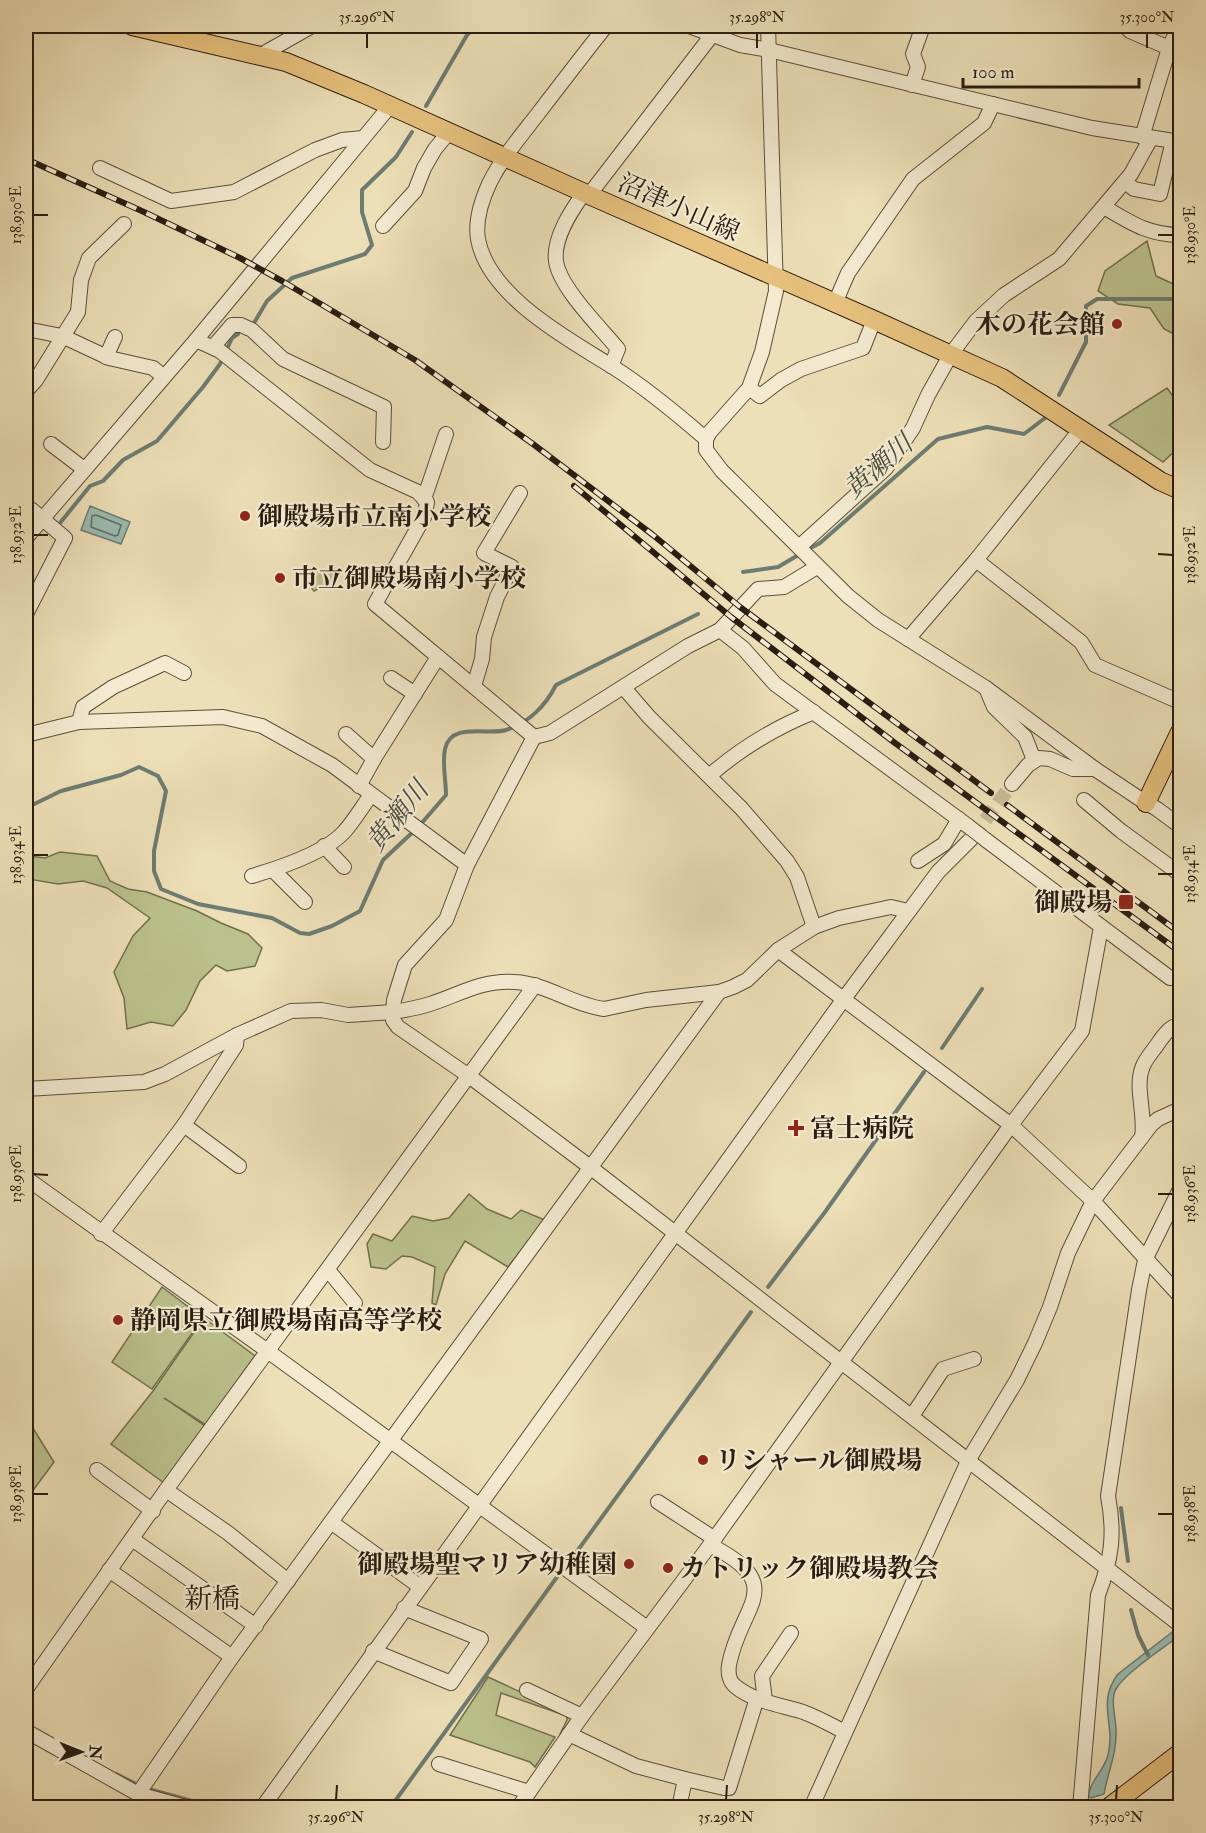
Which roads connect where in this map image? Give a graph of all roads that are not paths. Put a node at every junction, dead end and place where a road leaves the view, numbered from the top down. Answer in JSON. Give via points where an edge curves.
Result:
{"nodes":[{"id":1,"x":132,"y":26,"type":"edge"},
{"id":2,"x":312,"y":26,"type":"edge"},
{"id":3,"x":606,"y":26,"type":"edge"},
{"id":4,"x":689,"y":26,"type":"edge"},
{"id":5,"x":768,"y":26,"type":"edge"},
{"id":6,"x":923,"y":26,"type":"edge"},
{"id":7,"x":1125,"y":26,"type":"edge"},
{"id":8,"x":1179,"y":26,"type":"edge"},
{"id":9,"x":175,"y":30,"type":"edge"},
{"id":10,"x":712,"y":35,"type":"junction"},
{"id":11,"x":1169,"y":48,"type":"junction"},
{"id":12,"x":769,"y":50,"type":"junction"},
{"id":13,"x":261,"y":55,"type":"junction"},
{"id":14,"x":912,"y":85,"type":"junction"},
{"id":15,"x":993,"y":104,"type":"junction"},
{"id":16,"x":390,"y":106,"type":"junction"},
{"id":17,"x":449,"y":132,"type":"junction"},
{"id":18,"x":1147,"y":137,"type":"junction"},
{"id":19,"x":363,"y":138,"type":"junction"},
{"id":20,"x":1177,"y":141,"type":"edge"},
{"id":21,"x":504,"y":158,"type":"junction"},
{"id":22,"x":100,"y":168,"type":"dead end"},
{"id":23,"x":1125,"y":182,"type":"junction"},
{"id":24,"x":587,"y":194,"type":"junction"},
{"id":25,"x":1104,"y":207,"type":"junction"},
{"id":26,"x":124,"y":224,"type":"dead end"},
{"id":27,"x":383,"y":226,"type":"dead end"},
{"id":28,"x":1180,"y":235,"type":"edge"},
{"id":29,"x":777,"y":278,"type":"junction"},
{"id":30,"x":836,"y":303,"type":"junction"},
{"id":31,"x":874,"y":320,"type":"junction"},
{"id":32,"x":26,"y":329,"type":"edge"},
{"id":33,"x":63,"y":336,"type":"junction"},
{"id":34,"x":115,"y":337,"type":"dead end"},
{"id":35,"x":196,"y":340,"type":"junction"},
{"id":36,"x":216,"y":349,"type":"junction"},
{"id":37,"x":951,"y":354,"type":"junction"},
{"id":38,"x":106,"y":357,"type":"junction"},
{"id":39,"x":611,"y":366,"type":"junction"},
{"id":40,"x":164,"y":377,"type":"junction"},
{"id":41,"x":749,"y":388,"type":"junction"},
{"id":42,"x":26,"y":391,"type":"edge"},
{"id":43,"x":1081,"y":429,"type":"junction"},
{"id":44,"x":447,"y":434,"type":"dead end"},
{"id":45,"x":706,"y":439,"type":"junction"},
{"id":46,"x":383,"y":442,"type":"dead end"},
{"id":47,"x":51,"y":444,"type":"dead end"},
{"id":48,"x":84,"y":470,"type":"junction"},
{"id":49,"x":1180,"y":490,"type":"edge"},
{"id":50,"x":520,"y":493,"type":"dead end"},
{"id":51,"x":424,"y":499,"type":"junction"},
{"id":52,"x":26,"y":507,"type":"edge"},
{"id":53,"x":42,"y":519,"type":"junction"},
{"id":54,"x":26,"y":538,"type":"edge"},
{"id":55,"x":799,"y":547,"type":"junction"},
{"id":56,"x":976,"y":560,"type":"junction"},
{"id":57,"x":814,"y":563,"type":"junction"},
{"id":58,"x":26,"y":614,"type":"edge"},
{"id":59,"x":720,"y":630,"type":"junction"},
{"id":60,"x":908,"y":639,"type":"junction"},
{"id":61,"x":438,"y":657,"type":"junction"},
{"id":62,"x":184,"y":673,"type":"dead end"},
{"id":63,"x":391,"y":678,"type":"dead end"},
{"id":64,"x":474,"y":686,"type":"junction"},
{"id":65,"x":624,"y":688,"type":"junction"},
{"id":66,"x":986,"y":688,"type":"junction"},
{"id":67,"x":415,"y":694,"type":"junction"},
{"id":68,"x":1180,"y":702,"type":"edge"},
{"id":69,"x":814,"y":712,"type":"junction"},
{"id":70,"x":79,"y":722,"type":"junction"},
{"id":71,"x":1180,"y":732,"type":"edge"},
{"id":72,"x":530,"y":733,"type":"junction"},
{"id":73,"x":346,"y":734,"type":"dead end"},
{"id":74,"x":26,"y":735,"type":"edge"},
{"id":75,"x":374,"y":759,"type":"junction"},
{"id":76,"x":1034,"y":760,"type":"junction"},
{"id":77,"x":1089,"y":769,"type":"junction"},
{"id":78,"x":709,"y":776,"type":"junction"},
{"id":79,"x":1012,"y":784,"type":"tunnel mouth"},
{"id":80,"x":359,"y":786,"type":"junction"},
{"id":81,"x":371,"y":795,"type":"junction"},
{"id":82,"x":1084,"y":800,"type":"dead end"},
{"id":83,"x":1146,"y":803,"type":"junction"},
{"id":84,"x":1180,"y":826,"type":"edge"},
{"id":85,"x":971,"y":831,"type":"junction"},
{"id":86,"x":324,"y":846,"type":"junction"},
{"id":87,"x":936,"y":849,"type":"junction"},
{"id":88,"x":918,"y":861,"type":"dead end"},
{"id":89,"x":948,"y":862,"type":"junction"},
{"id":90,"x":467,"y":865,"type":"junction"},
{"id":91,"x":344,"y":867,"type":"dead end"},
{"id":92,"x":273,"y":870,"type":"junction"},
{"id":93,"x":1180,"y":874,"type":"edge"},
{"id":94,"x":252,"y":876,"type":"dead end"},
{"id":95,"x":305,"y":902,"type":"dead end"},
{"id":96,"x":908,"y":911,"type":"junction"},
{"id":97,"x":814,"y":927,"type":"junction"},
{"id":98,"x":1101,"y":927,"type":"junction"},
{"id":99,"x":778,"y":950,"type":"junction"},
{"id":100,"x":1170,"y":978,"type":"dead end"},
{"id":101,"x":535,"y":985,"type":"junction"},
{"id":102,"x":718,"y":992,"type":"junction"},
{"id":103,"x":843,"y":1000,"type":"junction"},
{"id":104,"x":393,"y":1012,"type":"junction"},
{"id":105,"x":1180,"y":1025,"type":"edge"},
{"id":106,"x":237,"y":1035,"type":"junction"},
{"id":107,"x":470,"y":1076,"type":"junction"},
{"id":108,"x":26,"y":1089,"type":"edge"},
{"id":109,"x":1139,"y":1089,"type":"junction"},
{"id":110,"x":1174,"y":1111,"type":"edge"},
{"id":111,"x":184,"y":1125,"type":"junction"},
{"id":112,"x":1011,"y":1125,"type":"junction"},
{"id":113,"x":1142,"y":1137,"type":"junction"},
{"id":114,"x":239,"y":1166,"type":"dead end"},
{"id":115,"x":590,"y":1167,"type":"junction"},
{"id":116,"x":26,"y":1179,"type":"edge"},
{"id":117,"x":1180,"y":1189,"type":"edge"},
{"id":118,"x":1093,"y":1201,"type":"junction"},
{"id":119,"x":101,"y":1234,"type":"junction"},
{"id":120,"x":675,"y":1234,"type":"junction"},
{"id":121,"x":1145,"y":1260,"type":"junction"},
{"id":122,"x":328,"y":1270,"type":"junction"},
{"id":123,"x":1180,"y":1296,"type":"edge"},
{"id":124,"x":355,"y":1303,"type":"dead end"},
{"id":125,"x":269,"y":1352,"type":"junction"},
{"id":126,"x":974,"y":1359,"type":"dead end"},
{"id":127,"x":842,"y":1361,"type":"junction"},
{"id":128,"x":912,"y":1416,"type":"junction"},
{"id":129,"x":390,"y":1440,"type":"junction"},
{"id":130,"x":969,"y":1460,"type":"junction"},
{"id":131,"x":97,"y":1470,"type":"dead end"},
{"id":132,"x":166,"y":1490,"type":"junction"},
{"id":133,"x":658,"y":1502,"type":"dead end"},
{"id":134,"x":478,"y":1506,"type":"junction"},
{"id":135,"x":153,"y":1511,"type":"junction"},
{"id":136,"x":331,"y":1522,"type":"junction"},
{"id":137,"x":132,"y":1539,"type":"junction"},
{"id":138,"x":712,"y":1542,"type":"junction"},
{"id":139,"x":1107,"y":1567,"type":"junction"},
{"id":140,"x":109,"y":1570,"type":"junction"},
{"id":141,"x":288,"y":1581,"type":"junction"},
{"id":142,"x":419,"y":1586,"type":"junction"},
{"id":143,"x":404,"y":1608,"type":"junction"},
{"id":144,"x":1180,"y":1625,"type":"edge"},
{"id":145,"x":256,"y":1626,"type":"junction"},
{"id":146,"x":647,"y":1628,"type":"junction"},
{"id":147,"x":791,"y":1633,"type":"dead end"},
{"id":148,"x":373,"y":1651,"type":"junction"},
{"id":149,"x":232,"y":1657,"type":"junction"},
{"id":150,"x":26,"y":1689,"type":"edge"},
{"id":151,"x":527,"y":1690,"type":"dead end"},
{"id":152,"x":761,"y":1699,"type":"junction"},
{"id":153,"x":582,"y":1716,"type":"junction"},
{"id":154,"x":26,"y":1731,"type":"edge"},
{"id":155,"x":845,"y":1731,"type":"junction"},
{"id":156,"x":569,"y":1734,"type":"junction"},
{"id":157,"x":1180,"y":1753,"type":"edge"},
{"id":158,"x":440,"y":1764,"type":"dead end"},
{"id":159,"x":685,"y":1779,"type":"junction"},
{"id":160,"x":529,"y":1792,"type":"junction"},
{"id":161,"x":138,"y":1794,"type":"junction"},
{"id":162,"x":189,"y":1808,"type":"edge"},
{"id":163,"x":262,"y":1808,"type":"edge"},
{"id":164,"x":518,"y":1808,"type":"edge"},
{"id":165,"x":679,"y":1808,"type":"edge"},
{"id":166,"x":811,"y":1808,"type":"edge"},
{"id":167,"x":1080,"y":1808,"type":"edge"},
{"id":168,"x":1108,"y":1808,"type":"edge"}],
"edges":[{"from":1,"to":9,"type":"main road","name":"沼津小山線"},
{"from":2,"to":13,"type":"street"},
{"from":3,"to":21,"type":"street"},
{"from":4,"to":10,"type":"street"},
{"from":5,"to":12,"type":"street"},
{"from":6,"to":14,"type":"street","via":[[913,54],[918,67]]},
{"from":7,"to":11,"type":"street"},
{"from":8,"to":11,"type":"street"},
{"from":9,"to":13,"type":"main road","name":"沼津小山線"},
{"from":10,"to":12,"type":"street"},
{"from":10,"to":24,"type":"street"},
{"from":11,"to":18,"type":"street"},
{"from":12,"to":14,"type":"street"},
{"from":12,"to":29,"type":"street"},
{"from":13,"to":16,"type":"main road","name":"沼津小山線"},
{"from":14,"to":15,"type":"street"},
{"from":15,"to":18,"type":"street"},
{"from":15,"to":30,"type":"street","via":[[984,123],[913,179],[849,273]]},
{"from":16,"to":17,"type":"main road","name":"沼津小山線"},
{"from":16,"to":19,"type":"street"},
{"from":17,"to":21,"type":"main road","name":"沼津小山線"},
{"from":17,"to":27,"type":"street","via":[[435,149],[415,190]]},
{"from":18,"to":20,"type":"street"},
{"from":18,"to":23,"type":"street"},
{"from":19,"to":22,"type":"street","via":[[315,150],[234,192],[171,201]]},
{"from":19,"to":35,"type":"street"},
{"from":20,"to":23,"type":"street","via":[[1160,194],[1134,189]]},
{"from":21,"to":24,"type":"main road","name":"沼津小山線"},
{"from":21,"to":39,"type":"street","via":[[478,217],[478,239],[486,260],[517,303]]},
{"from":23,"to":25,"type":"street"},
{"from":24,"to":29,"type":"main road","name":"沼津小山線"},
{"from":24,"to":39,"type":"street","via":[[559,237],[556,260],[561,278],[618,349]]},
{"from":25,"to":28,"type":"street","via":[[1142,229]]},
{"from":25,"to":37,"type":"street","via":[[1059,259],[1004,295],[976,321]]},
{"from":26,"to":33,"type":"street","via":[[89,258],[81,280],[78,312]]},
{"from":29,"to":30,"type":"main road","name":"沼津小山線"},
{"from":29,"to":41,"type":"street","via":[[762,352]]},
{"from":30,"to":31,"type":"main road","name":"沼津小山線"},
{"from":31,"to":37,"type":"main road","name":"沼津小山線"},
{"from":31,"to":41,"type":"street","via":[[863,348],[801,369],[760,396]]},
{"from":32,"to":33,"type":"street"},
{"from":33,"to":38,"type":"street"},
{"from":33,"to":42,"type":"street"},
{"from":34,"to":38,"type":"street"},
{"from":35,"to":36,"type":"street"},
{"from":35,"to":40,"type":"street"},
{"from":36,"to":46,"type":"street","via":[[232,325],[252,330],[283,359],[384,407]]},
{"from":36,"to":51,"type":"street","via":[[370,470],[418,492]]},
{"from":37,"to":43,"type":"main road","name":"沼津小山線","via":[[1002,378]]},
{"from":37,"to":55,"type":"street","via":[[913,428],[886,468]]},
{"from":38,"to":40,"type":"street","via":[[153,368]]},
{"from":39,"to":45,"type":"street"},
{"from":40,"to":48,"type":"street"},
{"from":41,"to":45,"type":"street"},
{"from":43,"to":49,"type":"main road","name":"沼津小山線"},
{"from":43,"to":56,"type":"street"},
{"from":44,"to":51,"type":"street"},
{"from":45,"to":55,"type":"street","via":[[706,450],[722,471]]},
{"from":47,"to":48,"type":"street"},
{"from":48,"to":53,"type":"street"},
{"from":50,"to":64,"type":"street","via":[[484,553],[512,567],[484,637]]},
{"from":51,"to":61,"type":"street","via":[[425,515],[375,604]]},
{"from":52,"to":53,"type":"street"},
{"from":53,"to":54,"type":"street"},
{"from":53,"to":58,"type":"street","via":[[65,538]]},
{"from":55,"to":57,"type":"street"},
{"from":56,"to":60,"type":"street"},
{"from":56,"to":68,"type":"street","via":[[1081,642],[1095,665]]},
{"from":57,"to":59,"type":"street","via":[[784,587],[758,589]]},
{"from":57,"to":60,"type":"street","via":[[848,596]]},
{"from":59,"to":65,"type":"street"},
{"from":59,"to":69,"type":"street","via":[[743,648],[775,684]]},
{"from":60,"to":66,"type":"street"},
{"from":61,"to":64,"type":"street"},
{"from":61,"to":67,"type":"street"},
{"from":62,"to":70,"type":"street","via":[[165,663],[112,687],[83,707]]},
{"from":63,"to":67,"type":"street"},
{"from":64,"to":72,"type":"street"},
{"from":65,"to":72,"type":"street","via":[[550,733]]},
{"from":65,"to":78,"type":"street"},
{"from":66,"to":76,"type":"street","via":[[994,707],[1025,737]]},
{"from":66,"to":77,"type":"street"},
{"from":67,"to":75,"type":"street"},
{"from":69,"to":78,"type":"street","via":[[755,740]]},
{"from":69,"to":85,"type":"street"},
{"from":70,"to":74,"type":"street"},
{"from":70,"to":80,"type":"street","via":[[223,717],[246,721],[332,765]]},
{"from":71,"to":83,"type":"main road"},
{"from":72,"to":90,"type":"street"},
{"from":73,"to":75,"type":"street"},
{"from":75,"to":80,"type":"street"},
{"from":76,"to":77,"type":"street","via":[[1050,759],[1073,769]]},
{"from":76,"to":79,"type":"street"},
{"from":77,"to":83,"type":"street"},
{"from":78,"to":97,"type":"street","via":[[787,861]]},
{"from":80,"to":81,"type":"street"},
{"from":81,"to":86,"type":"street","via":[[343,834]]},
{"from":81,"to":90,"type":"street"},
{"from":82,"to":93,"type":"street"},
{"from":83,"to":84,"type":"street"},
{"from":85,"to":87,"type":"street"},
{"from":85,"to":89,"type":"street"},
{"from":85,"to":98,"type":"street"},
{"from":86,"to":91,"type":"street"},
{"from":86,"to":92,"type":"street"},
{"from":87,"to":88,"type":"street"},
{"from":87,"to":89,"type":"street"},
{"from":89,"to":96,"type":"street"},
{"from":90,"to":104,"type":"street","via":[[446,920],[405,965]]},
{"from":92,"to":94,"type":"street"},
{"from":92,"to":95,"type":"street"},
{"from":96,"to":97,"type":"street","via":[[891,907]]},
{"from":96,"to":103,"type":"street"},
{"from":97,"to":99,"type":"street"},
{"from":98,"to":100,"type":"street"},
{"from":98,"to":112,"type":"street","via":[[1082,1031]]},
{"from":99,"to":102,"type":"street","via":[[747,980]]},
{"from":99,"to":103,"type":"street"},
{"from":101,"to":102,"type":"street","via":[[604,1009],[677,995]]},
{"from":101,"to":104,"type":"street","via":[[485,984],[430,1004]]},
{"from":101,"to":107,"type":"street"},
{"from":102,"to":115,"type":"street"},
{"from":103,"to":112,"type":"street"},
{"from":103,"to":120,"type":"street"},
{"from":104,"to":106,"type":"street","via":[[348,1015],[321,1010],[291,1011]]},
{"from":104,"to":107,"type":"street","via":[[398,1027]]},
{"from":105,"to":109,"type":"street","via":[[1167,1031],[1143,1064]]},
{"from":106,"to":108,"type":"street","via":[[144,1082]]},
{"from":106,"to":111,"type":"street","via":[[236,1045]]},
{"from":107,"to":115,"type":"street"},
{"from":107,"to":122,"type":"street"},
{"from":109,"to":110,"type":"street","via":[[1150,1104]]},
{"from":109,"to":113,"type":"street"},
{"from":110,"to":113,"type":"street","via":[[1158,1119]]},
{"from":111,"to":114,"type":"street"},
{"from":111,"to":119,"type":"street"},
{"from":112,"to":118,"type":"street"},
{"from":112,"to":127,"type":"street"},
{"from":113,"to":118,"type":"street"},
{"from":115,"to":120,"type":"street"},
{"from":115,"to":129,"type":"street"},
{"from":116,"to":119,"type":"street"},
{"from":117,"to":121,"type":"street"},
{"from":118,"to":121,"type":"street"},
{"from":118,"to":130,"type":"street","via":[[1068,1253],[1035,1343]]},
{"from":119,"to":125,"type":"street"},
{"from":120,"to":127,"type":"street"},
{"from":120,"to":134,"type":"street"},
{"from":121,"to":123,"type":"street"},
{"from":121,"to":139,"type":"street","via":[[1108,1496],[1113,1534]]},
{"from":122,"to":124,"type":"street"},
{"from":122,"to":125,"type":"street"},
{"from":125,"to":129,"type":"street"},
{"from":125,"to":132,"type":"street"},
{"from":126,"to":128,"type":"street","via":[[943,1369]]},
{"from":127,"to":128,"type":"street"},
{"from":127,"to":138,"type":"street"},
{"from":128,"to":130,"type":"street"},
{"from":129,"to":134,"type":"street"},
{"from":129,"to":136,"type":"street"},
{"from":130,"to":139,"type":"street"},
{"from":130,"to":155,"type":"street"},
{"from":131,"to":135,"type":"street"},
{"from":132,"to":135,"type":"street"},
{"from":132,"to":141,"type":"street"},
{"from":133,"to":138,"type":"street"},
{"from":134,"to":142,"type":"street"},
{"from":134,"to":146,"type":"street"},
{"from":135,"to":137,"type":"street"},
{"from":136,"to":141,"type":"street"},
{"from":136,"to":142,"type":"street"},
{"from":137,"to":140,"type":"street"},
{"from":137,"to":145,"type":"street"},
{"from":138,"to":146,"type":"street"},
{"from":138,"to":152,"type":"street","via":[[741,1564],[755,1583],[754,1603],[734,1645],[728,1669],[734,1686]]},
{"from":139,"to":144,"type":"street"},
{"from":139,"to":167,"type":"street","via":[[1098,1595]]},
{"from":140,"to":149,"type":"street"},
{"from":140,"to":150,"type":"street"},
{"from":141,"to":145,"type":"street"},
{"from":142,"to":143,"type":"street"},
{"from":143,"to":148,"type":"street"},
{"from":143,"to":148,"type":"street","via":[[481,1640],[451,1683]]},
{"from":145,"to":149,"type":"street"},
{"from":146,"to":153,"type":"street"},
{"from":147,"to":152,"type":"street","via":[[762,1676]]},
{"from":148,"to":163,"type":"street"},
{"from":149,"to":161,"type":"street"},
{"from":151,"to":153,"type":"street"},
{"from":152,"to":155,"type":"street"},
{"from":152,"to":159,"type":"street","via":[[729,1788]]},
{"from":153,"to":156,"type":"street"},
{"from":154,"to":161,"type":"street"},
{"from":155,"to":166,"type":"street"},
{"from":156,"to":159,"type":"street","via":[[636,1766]]},
{"from":156,"to":160,"type":"street"},
{"from":157,"to":168,"type":"main road"},
{"from":158,"to":160,"type":"street"},
{"from":159,"to":165,"type":"street"},
{"from":160,"to":164,"type":"street"},
{"from":161,"to":162,"type":"street"}]}
